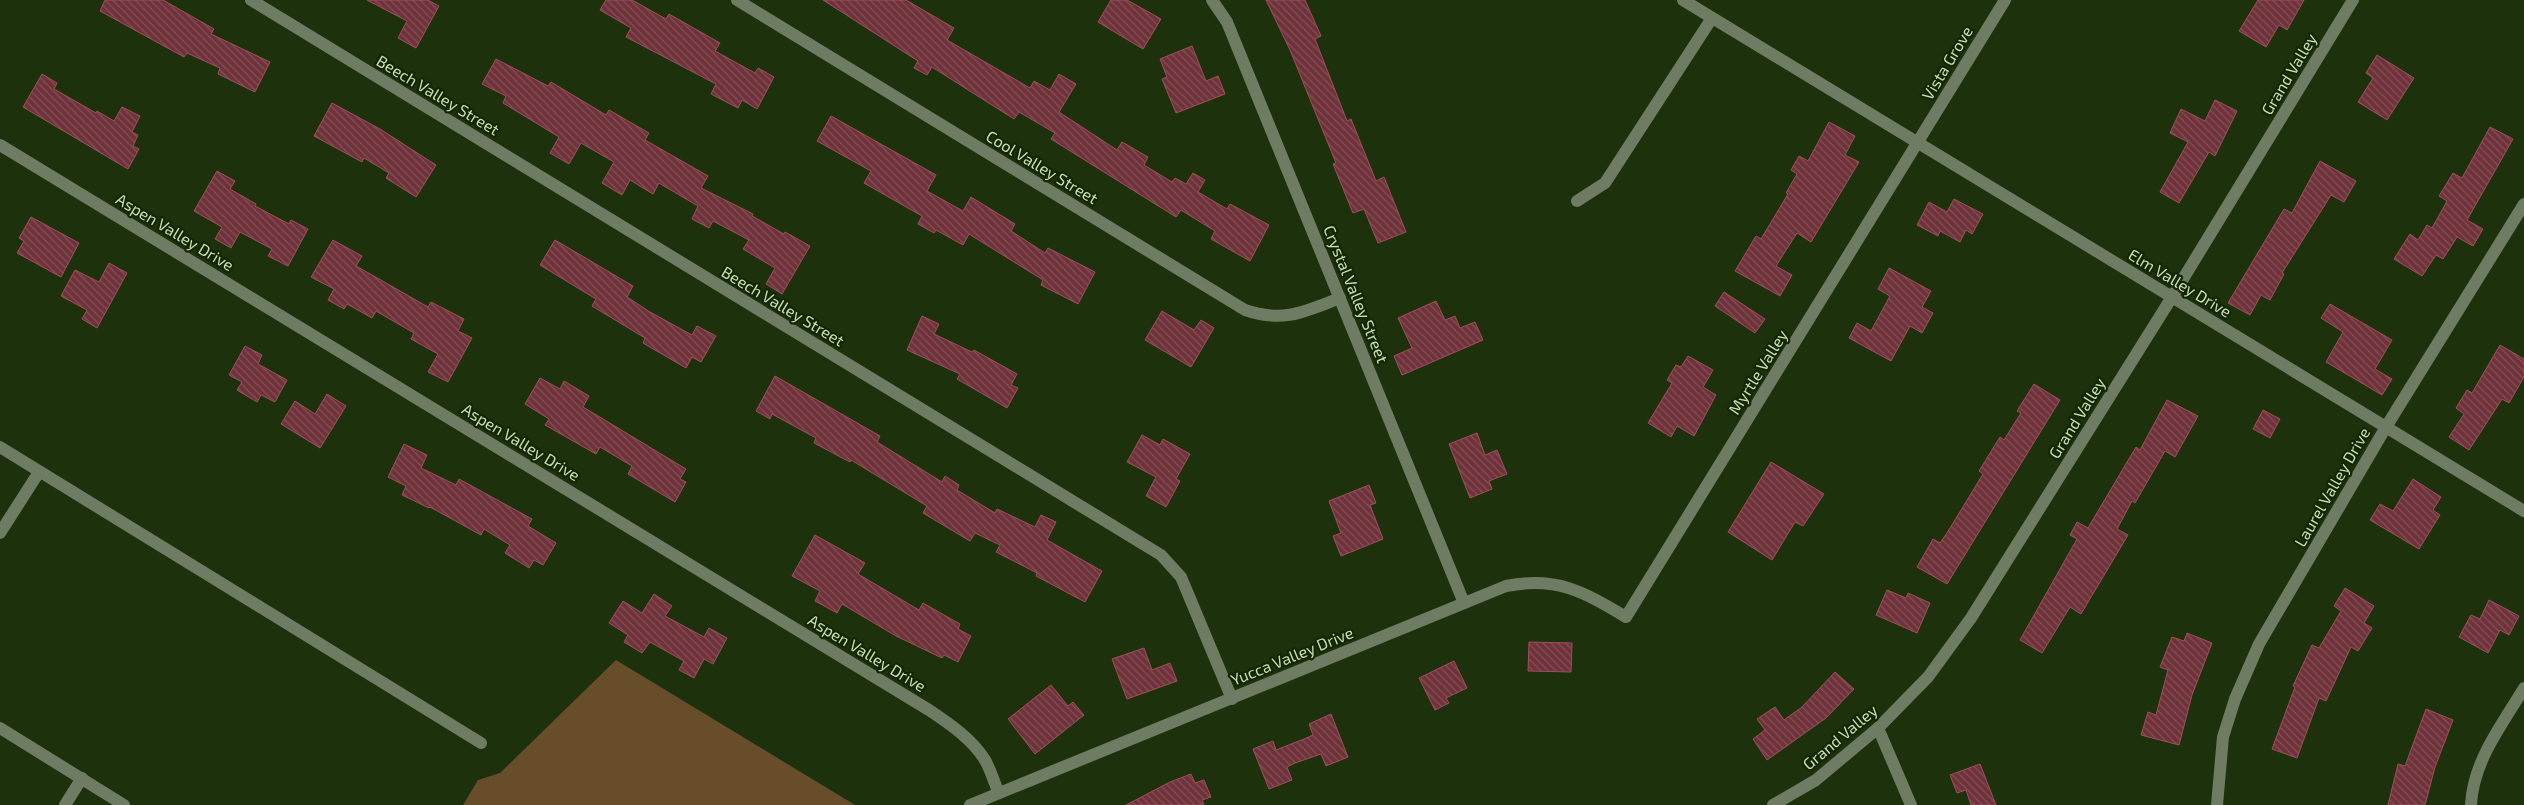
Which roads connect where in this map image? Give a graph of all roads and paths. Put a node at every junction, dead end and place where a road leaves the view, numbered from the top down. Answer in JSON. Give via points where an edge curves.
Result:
{"nodes":[{"id":1,"x":251,"y":0,"type":"edge"},
{"id":2,"x":737,"y":0,"type":"edge"},
{"id":3,"x":1212,"y":0,"type":"edge"},
{"id":4,"x":1683,"y":0,"type":"edge"},
{"id":5,"x":2004,"y":0,"type":"edge"},
{"id":6,"x":2353,"y":0,"type":"edge"},
{"id":7,"x":1712,"y":18,"type":"junction"},
{"id":8,"x":1918,"y":143,"type":"junction"},
{"id":9,"x":0,"y":145,"type":"edge"},
{"id":10,"x":1577,"y":202,"type":"dead end"},
{"id":11,"x":2524,"y":204,"type":"edge"},
{"id":12,"x":2172,"y":297,"type":"junction"},
{"id":13,"x":1340,"y":298,"type":"junction"},
{"id":14,"x":2386,"y":427,"type":"junction"},
{"id":15,"x":0,"y":447,"type":"edge"},
{"id":16,"x":39,"y":472,"type":"junction"},
{"id":17,"x":2524,"y":512,"type":"edge"},
{"id":18,"x":0,"y":533,"type":"edge"},
{"id":19,"x":1464,"y":603,"type":"junction"},
{"id":20,"x":1626,"y":618,"type":"joint"},
{"id":21,"x":2524,"y":688,"type":"edge"},
{"id":22,"x":1232,"y":698,"type":"junction"},
{"id":23,"x":0,"y":728,"type":"edge"},
{"id":24,"x":1878,"y":728,"type":"junction"},
{"id":25,"x":481,"y":743,"type":"dead end"},
{"id":26,"x":82,"y":778,"type":"junction"},
{"id":27,"x":999,"y":793,"type":"junction"},
{"id":28,"x":65,"y":805,"type":"edge"},
{"id":29,"x":124,"y":805,"type":"edge"},
{"id":30,"x":970,"y":805,"type":"edge"},
{"id":31,"x":1773,"y":805,"type":"edge"},
{"id":32,"x":1911,"y":805,"type":"edge"},
{"id":33,"x":2217,"y":805,"type":"edge"},
{"id":34,"x":2471,"y":805,"type":"edge"}],
"edges":[{"from":1,"to":22,"type":"street","name":"Beech Valley Street","via":[[1161,555],[1181,577]]},
{"from":2,"to":13,"type":"street","name":"Cool Valley Street","via":[[1245,310],[1268,316],[1292,316]]},
{"from":3,"to":13,"type":"street","name":"Crystal Valley Street","via":[[1227,22]]},
{"from":4,"to":7,"type":"street","name":"Elm Valley Drive"},
{"from":5,"to":8,"type":"street","name":"Vista Grove"},
{"from":6,"to":12,"type":"street","name":"Grand Valley"},
{"from":7,"to":8,"type":"street","name":"Elm Valley Drive"},
{"from":7,"to":10,"type":"street","via":[[1605,183]]},
{"from":8,"to":12,"type":"street","name":"Elm Valley Drive"},
{"from":8,"to":20,"type":"street","name":"Myrtle Valley"},
{"from":9,"to":27,"type":"street","name":"Aspen Valley Drive","via":[[930,710],[971,743],[985,761]]},
{"from":11,"to":14,"type":"street","name":"Laurel Valley Drive"},
{"from":12,"to":14,"type":"street","name":"Elm Valley Drive"},
{"from":12,"to":24,"type":"street","name":"Grand Valley","via":[[1971,618],[1928,677]]},
{"from":13,"to":19,"type":"street","name":"Crystal Valley Street"},
{"from":14,"to":17,"type":"street","name":"Elm Valley Drive"},
{"from":14,"to":33,"type":"street","name":"Laurel Valley Drive","via":[[2251,660],[2223,737]]},
{"from":15,"to":16,"type":"street"},
{"from":16,"to":18,"type":"street"},
{"from":16,"to":25,"type":"street"},
{"from":19,"to":20,"type":"street","name":"Yucca Valley Drive","via":[[1506,586],[1548,582],[1591,596]]},
{"from":19,"to":22,"type":"street","name":"Yucca Valley Drive"},
{"from":21,"to":34,"type":"street","via":[[2482,759],[2473,784]]},
{"from":22,"to":27,"type":"street","name":"Yucca Valley Drive"},
{"from":23,"to":26,"type":"street"},
{"from":24,"to":31,"type":"street","name":"Grand Valley","via":[[1816,780]]},
{"from":24,"to":32,"type":"street"},
{"from":26,"to":28,"type":"street"},
{"from":26,"to":29,"type":"street"},
{"from":27,"to":30,"type":"street","name":"Yucca Valley Drive"}]}
